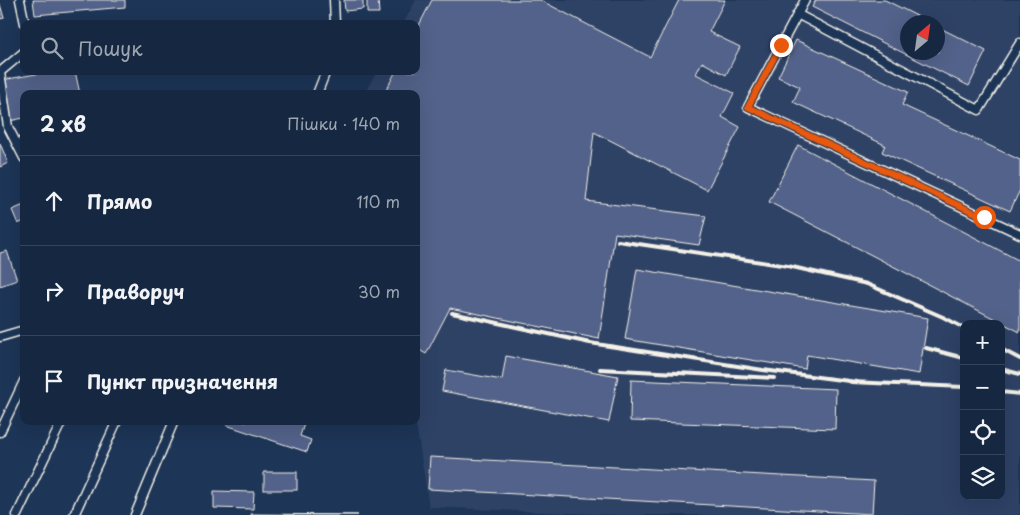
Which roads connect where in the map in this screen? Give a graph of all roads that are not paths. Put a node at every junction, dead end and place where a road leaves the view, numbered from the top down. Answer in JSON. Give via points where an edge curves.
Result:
{"nodes":[{"id":1,"x":20,"y":0,"type":"edge"},
{"id":2,"x":334,"y":0,"type":"edge"},
{"id":3,"x":804,"y":0,"type":"edge"},
{"id":4,"x":797,"y":14,"type":"junction"},
{"id":5,"x":24,"y":20,"type":"edge"},
{"id":6,"x":335,"y":20,"type":"edge"},
{"id":7,"x":1020,"y":43,"type":"edge"},
{"id":8,"x":20,"y":55,"type":"edge"},
{"id":9,"x":324,"y":75,"type":"edge"},
{"id":10,"x":319,"y":90,"type":"edge"},
{"id":11,"x":20,"y":150,"type":"edge"},
{"id":12,"x":1020,"y":234,"type":"edge"},
{"id":13,"x":20,"y":331,"type":"edge"},
{"id":14,"x":0,"y":336,"type":"edge"},
{"id":15,"x":20,"y":390,"type":"edge"},
{"id":16,"x":60,"y":425,"type":"edge"},
{"id":17,"x":116,"y":425,"type":"edge"},
{"id":18,"x":172,"y":425,"type":"edge"},
{"id":19,"x":0,"y":432,"type":"edge"},
{"id":20,"x":17,"y":515,"type":"edge"},
{"id":21,"x":74,"y":515,"type":"edge"},
{"id":22,"x":135,"y":515,"type":"edge"}],
"edges":[{"from":1,"to":5,"type":"lane"},
{"from":2,"to":6,"type":"lane"},
{"from":3,"to":4,"type":"lane"},
{"from":4,"to":7,"type":"lane","via":[[979,110]]},
{"from":4,"to":12,"type":"lane","via":[[748,107]]},
{"from":8,"to":11,"type":"lane","via":[[0,72],[8,127]]},
{"from":9,"to":10,"type":"lane"},
{"from":13,"to":14,"type":"lane"},
{"from":15,"to":19,"type":"lane"},
{"from":16,"to":20,"type":"lane"},
{"from":17,"to":21,"type":"lane"},
{"from":18,"to":22,"type":"lane"}]}
